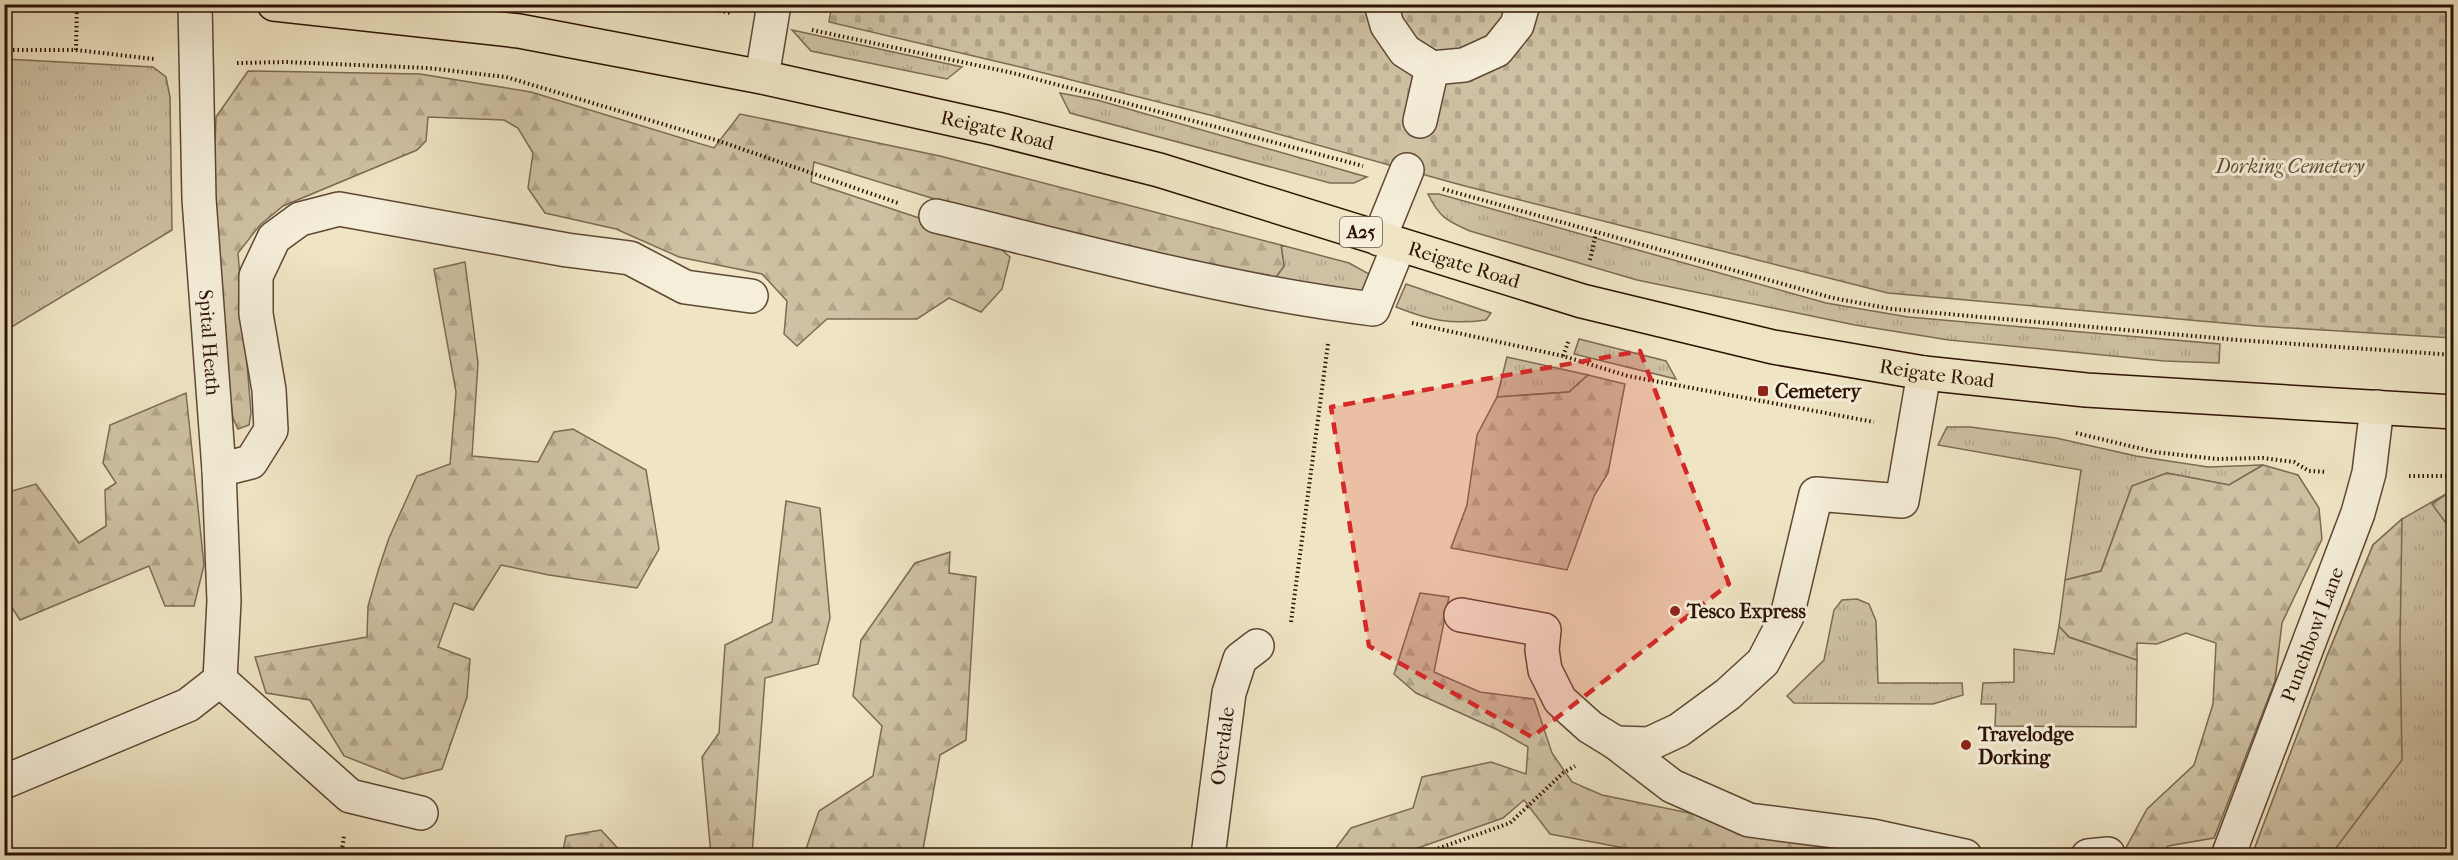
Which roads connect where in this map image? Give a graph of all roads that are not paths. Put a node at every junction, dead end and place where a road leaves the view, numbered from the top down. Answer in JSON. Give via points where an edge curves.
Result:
{"nodes":[{"id":1,"x":195,"y":4,"type":"edge"},
{"id":2,"x":274,"y":4,"type":"edge"},
{"id":3,"x":1381,"y":4,"type":"edge"},
{"id":4,"x":1523,"y":4,"type":"edge"},
{"id":5,"x":773,"y":13,"type":"edge"},
{"id":6,"x":1432,"y":68,"type":"junction"},
{"id":7,"x":762,"y":77,"type":"junction"},
{"id":8,"x":1420,"y":121,"type":"tunnel mouth"},
{"id":9,"x":1405,"y":174,"type":"tunnel mouth"},
{"id":10,"x":936,"y":216,"type":"road end"},
{"id":11,"x":1389,"y":242,"type":"junction"},
{"id":12,"x":751,"y":296,"type":"dead end"},
{"id":13,"x":1924,"y":373,"type":"junction"},
{"id":14,"x":2377,"y":407,"type":"junction"},
{"id":15,"x":2454,"y":412,"type":"edge"},
{"id":16,"x":219,"y":470,"type":"junction"},
{"id":17,"x":1461,"y":615,"type":"dead end"},
{"id":18,"x":1257,"y":646,"type":"road end"},
{"id":19,"x":220,"y":680,"type":"junction"},
{"id":20,"x":1616,"y":743,"type":"junction"},
{"id":21,"x":4,"y":782,"type":"edge"},
{"id":22,"x":421,"y":813,"type":"dead end"},
{"id":23,"x":1208,"y":855,"type":"edge"},
{"id":24,"x":1965,"y":855,"type":"edge"},
{"id":25,"x":2228,"y":855,"type":"edge"}],
"edges":[{"from":1,"to":16,"type":"street","name":"Spital Heath","via":[[199,199]]},
{"from":2,"to":7,"type":"main road","name":"Reigate Road","number":"A25","via":[[519,31]]},
{"from":3,"to":6,"type":"street","via":[[1387,25],[1405,51]]},
{"from":4,"to":6,"type":"street","via":[[1517,26],[1497,50],[1464,65]]},
{"from":5,"to":7,"type":"street"},
{"from":6,"to":8,"type":"street"},
{"from":7,"to":11,"type":"main road","name":"Reigate Road","number":"A25","via":[[1159,170]]},
{"from":9,"to":11,"type":"street"},
{"from":10,"to":11,"type":"street","via":[[1177,274],[1373,309]]},
{"from":11,"to":13,"type":"main road","name":"Reigate Road","number":"A25","via":[[1582,301],[1773,347]]},
{"from":12,"to":16,"type":"street","via":[[685,287],[630,258],[339,209],[300,219],[274,238],[256,276],[256,314],[269,390],[271,430],[251,462]]},
{"from":13,"to":14,"type":"main road","name":"Reigate Road","number":"A25","via":[[2086,390]]},
{"from":13,"to":20,"type":"street","via":[[1902,501],[1816,494],[1787,616],[1763,662],[1728,694],[1678,730],[1649,744]]},
{"from":14,"to":15,"type":"main road","name":"Reigate Road","number":"A25"},
{"from":14,"to":25,"type":"street","name":"Punchbowl Lane","via":[[2369,473],[2350,536]]},
{"from":16,"to":19,"type":"street","name":"Spital Heath","via":[[224,601]]},
{"from":17,"to":20,"type":"street","via":[[1544,630],[1545,670],[1560,700],[1590,727]]},
{"from":18,"to":23,"type":"street","name":"Overdale","via":[[1240,659],[1229,693]]},
{"from":19,"to":21,"type":"street","via":[[188,705]]},
{"from":19,"to":22,"type":"street","via":[[350,796]]},
{"from":20,"to":24,"type":"street","via":[[1672,786],[1749,820],[1873,836]]}]}
